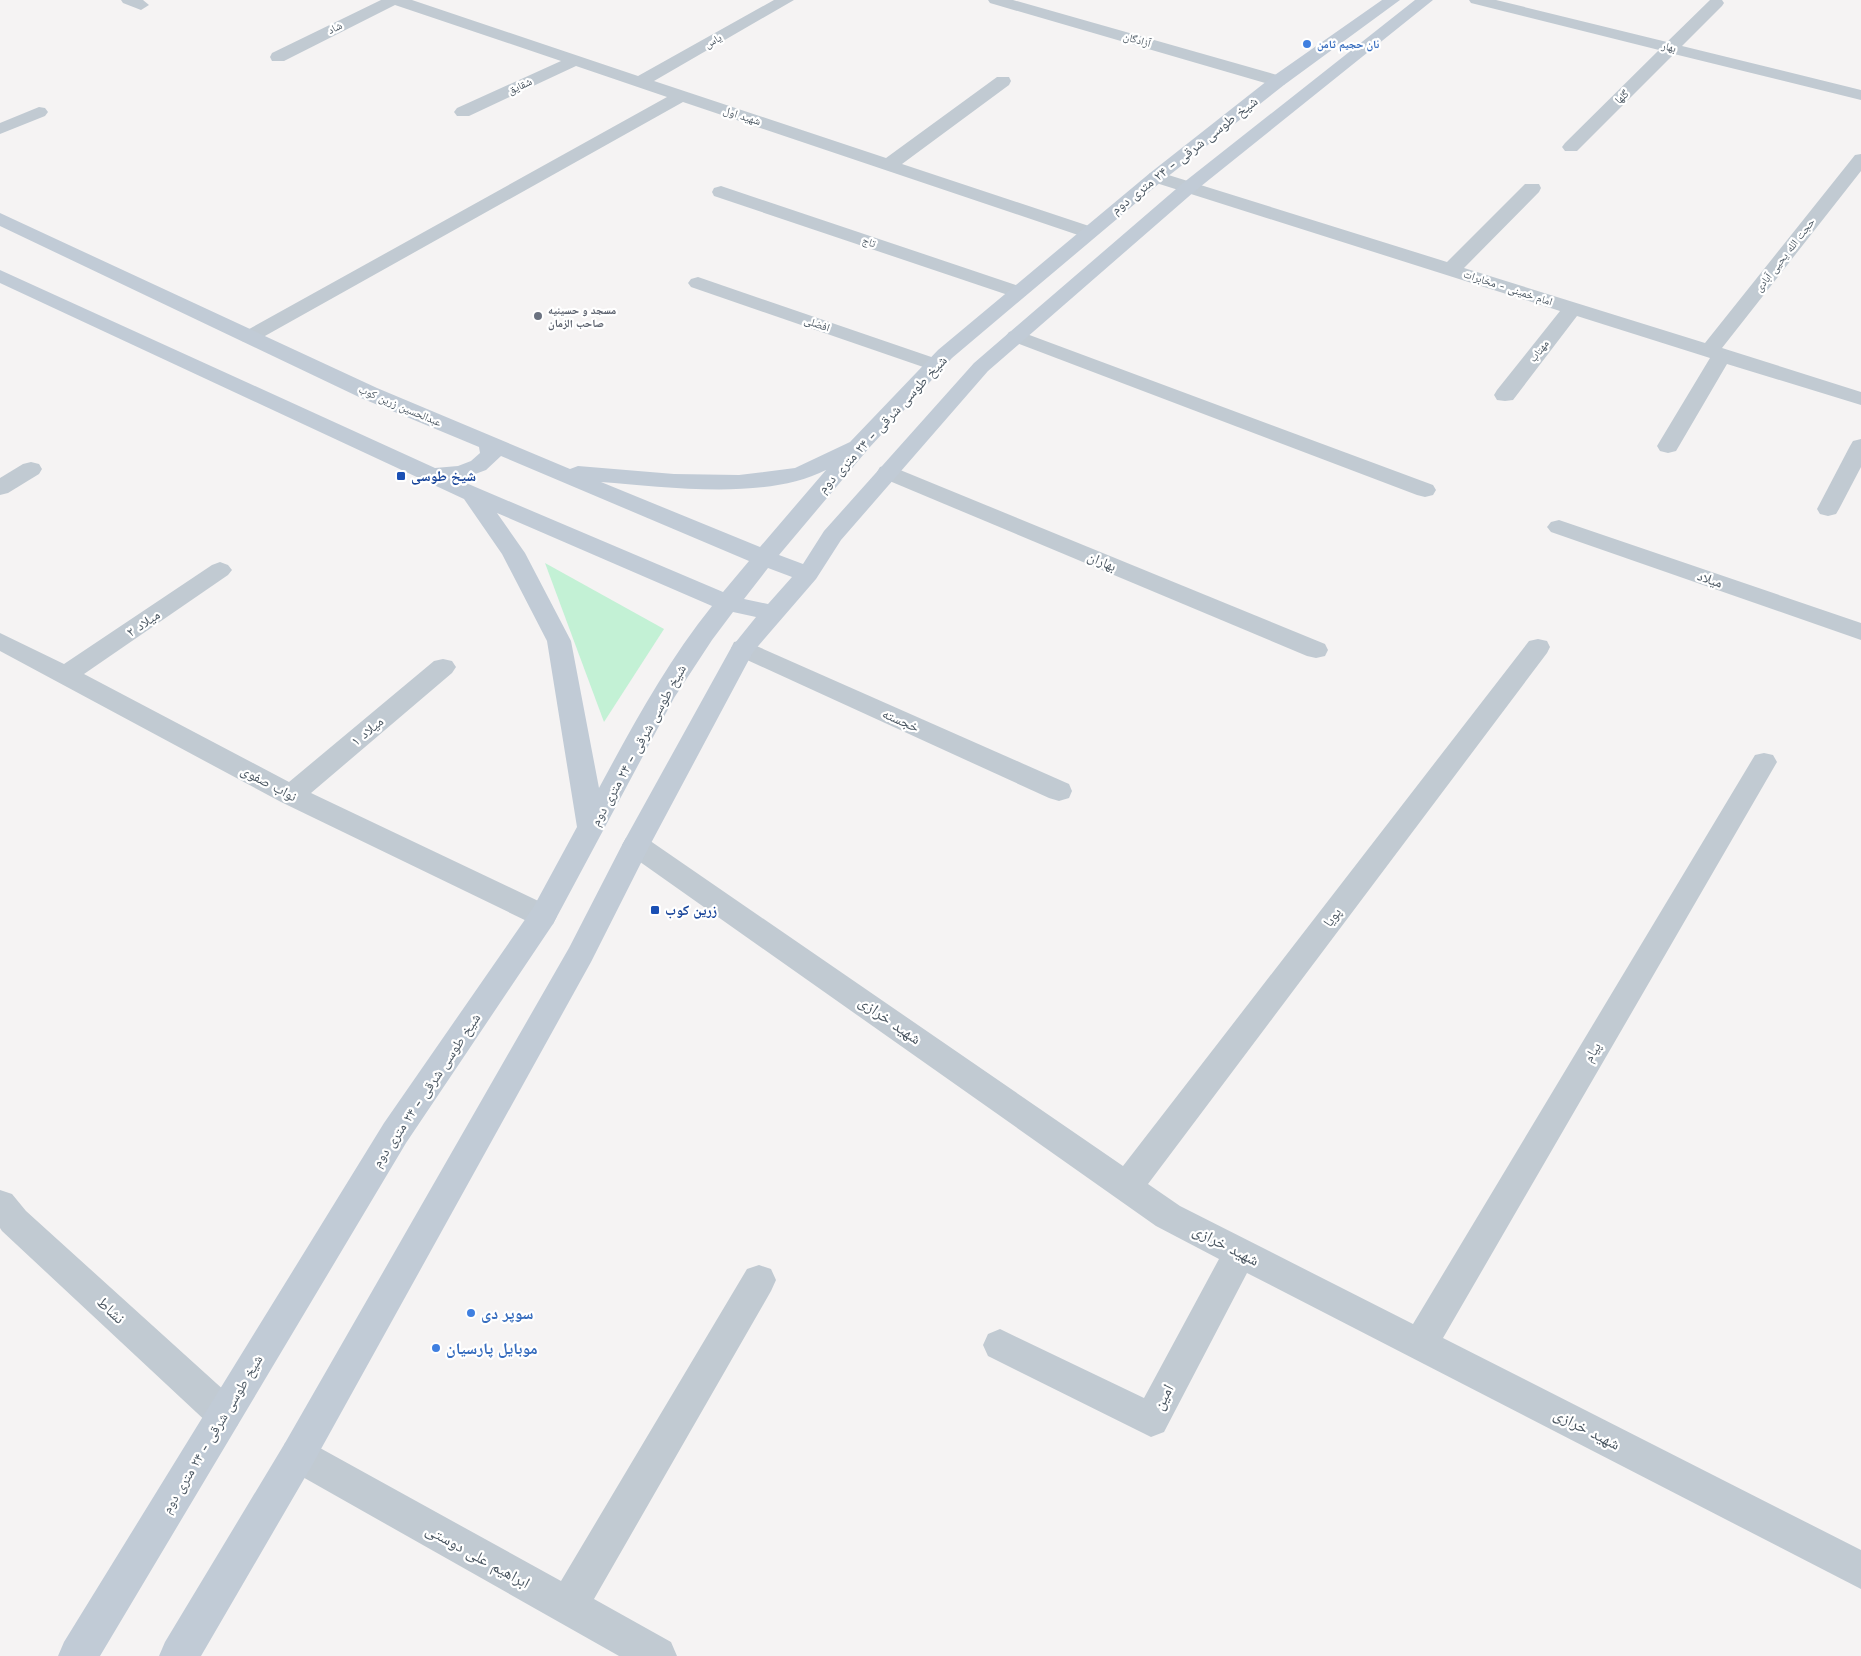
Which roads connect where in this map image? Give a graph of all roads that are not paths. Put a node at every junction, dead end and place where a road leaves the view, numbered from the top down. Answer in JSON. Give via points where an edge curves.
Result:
{"nodes":[{"id":1,"x":394,"y":0,"type":"edge"},
{"id":2,"x":786,"y":0,"type":"edge"},
{"id":3,"x":996,"y":0,"type":"edge"},
{"id":4,"x":1392,"y":0,"type":"edge"},
{"id":5,"x":1425,"y":0,"type":"edge"},
{"id":6,"x":1477,"y":0,"type":"edge"},
{"id":7,"x":1716,"y":2,"type":"dead end"},
{"id":8,"x":448,"y":4,"type":"dead end"},
{"id":9,"x":432,"y":12,"type":"junction"},
{"id":10,"x":1673,"y":48,"type":"junction"},
{"id":11,"x":278,"y":57,"type":"dead end"},
{"id":12,"x":576,"y":60,"type":"junction"},
{"id":13,"x":1003,"y":81,"type":"dead end"},
{"id":14,"x":1278,"y":81,"type":"junction"},
{"id":15,"x":639,"y":82,"type":"junction"},
{"id":16,"x":1861,"y":95,"type":"edge"},
{"id":17,"x":681,"y":96,"type":"junction"},
{"id":18,"x":39,"y":112,"type":"dead end"},
{"id":19,"x":463,"y":112,"type":"dead end"},
{"id":20,"x":0,"y":128,"type":"edge"},
{"id":21,"x":1571,"y":147,"type":"dead end"},
{"id":22,"x":1861,"y":159,"type":"edge"},
{"id":23,"x":888,"y":165,"type":"junction"},
{"id":24,"x":1156,"y":176,"type":"junction"},
{"id":25,"x":1189,"y":187,"type":"junction"},
{"id":26,"x":1532,"y":188,"type":"dead end"},
{"id":27,"x":721,"y":192,"type":"dead end"},
{"id":28,"x":0,"y":219,"type":"edge"},
{"id":29,"x":1088,"y":232,"type":"junction"},
{"id":30,"x":1451,"y":270,"type":"junction"},
{"id":31,"x":0,"y":276,"type":"edge"},
{"id":32,"x":698,"y":283,"type":"dead end"},
{"id":33,"x":1018,"y":292,"type":"junction"},
{"id":34,"x":1573,"y":308,"type":"junction"},
{"id":35,"x":249,"y":336,"type":"junction"},
{"id":36,"x":1016,"y":336,"type":"junction"},
{"id":37,"x":1716,"y":353,"type":"junction"},
{"id":38,"x":936,"y":365,"type":"junction"},
{"id":39,"x":1505,"y":395,"type":"dead end"},
{"id":40,"x":1861,"y":399,"type":"edge"},
{"id":41,"x":861,"y":443,"type":"junction"},
{"id":42,"x":490,"y":444,"type":"junction"},
{"id":43,"x":1668,"y":446,"type":"dead end"},
{"id":44,"x":1861,"y":446,"type":"edge"},
{"id":45,"x":31,"y":469,"type":"dead end"},
{"id":46,"x":550,"y":470,"type":"junction"},
{"id":47,"x":888,"y":472,"type":"junction"},
{"id":48,"x":432,"y":475,"type":"junction"},
{"id":49,"x":0,"y":488,"type":"edge"},
{"id":50,"x":1425,"y":490,"type":"dead end"},
{"id":51,"x":472,"y":494,"type":"junction"},
{"id":52,"x":1828,"y":509,"type":"dead end"},
{"id":53,"x":1559,"y":526,"type":"dead end"},
{"id":54,"x":764,"y":558,"type":"junction"},
{"id":55,"x":220,"y":570,"type":"dead end"},
{"id":56,"x":808,"y":574,"type":"junction"},
{"id":57,"x":727,"y":603,"type":"junction"},
{"id":58,"x":772,"y":613,"type":"junction"},
{"id":59,"x":1861,"y":632,"type":"edge"},
{"id":60,"x":0,"y":641,"type":"edge"},
{"id":61,"x":1538,"y":647,"type":"dead end"},
{"id":62,"x":743,"y":648,"type":"junction"},
{"id":63,"x":1316,"y":650,"type":"dead end"},
{"id":64,"x":443,"y":667,"type":"dead end"},
{"id":65,"x":65,"y":676,"type":"junction"},
{"id":66,"x":1764,"y":762,"type":"dead end"},
{"id":67,"x":1058,"y":791,"type":"dead end"},
{"id":68,"x":291,"y":795,"type":"junction"},
{"id":69,"x":590,"y":828,"type":"junction"},
{"id":70,"x":636,"y":845,"type":"junction"},
{"id":71,"x":543,"y":916,"type":"junction"},
{"id":72,"x":1126,"y":1187,"type":"junction"},
{"id":73,"x":0,"y":1204,"type":"edge"},
{"id":74,"x":1240,"y":1252,"type":"junction"},
{"id":75,"x":759,"y":1280,"type":"dead end"},
{"id":76,"x":1421,"y":1343,"type":"junction"},
{"id":77,"x":1000,"y":1345,"type":"dead end"},
{"id":78,"x":224,"y":1414,"type":"junction"},
{"id":79,"x":298,"y":1455,"type":"junction"},
{"id":80,"x":1861,"y":1570,"type":"edge"},
{"id":81,"x":568,"y":1607,"type":"junction"},
{"id":82,"x":78,"y":1656,"type":"edge"},
{"id":83,"x":179,"y":1656,"type":"edge"},
{"id":84,"x":658,"y":1656,"type":"edge"}],
"edges":[{"from":1,"to":9,"type":"street","name":"شهید اول"},
{"from":1,"to":11,"type":"street","name":"شاد"},
{"from":2,"to":15,"type":"street","name":"یاس"},
{"from":3,"to":14,"type":"street","name":"آزادگان"},
{"from":4,"to":14,"type":"main road","name":"شیخ طوسی شرقی - ۲۴ متری دوم"},
{"from":5,"to":25,"type":"main road","name":"شیخ طوسی شرقی - ۲۴ متری دوم"},
{"from":6,"to":10,"type":"street","name":"بهار"},
{"from":7,"to":10,"type":"street","name":"گلها"},
{"from":8,"to":9,"type":"street"},
{"from":9,"to":12,"type":"street","name":"شهید اول"},
{"from":10,"to":16,"type":"street","name":"بهار"},
{"from":10,"to":21,"type":"street","name":"گلها"},
{"from":12,"to":15,"type":"street","name":"شهید اول"},
{"from":12,"to":19,"type":"street","name":"شقایق"},
{"from":13,"to":23,"type":"street"},
{"from":14,"to":24,"type":"main road","name":"شیخ طوسی شرقی - ۲۴ متری دوم"},
{"from":15,"to":17,"type":"street","name":"شهید اول"},
{"from":17,"to":23,"type":"street","name":"شهید اول"},
{"from":17,"to":35,"type":"street"},
{"from":18,"to":20,"type":"street"},
{"from":22,"to":37,"type":"street","name":"حجت الله یحیی آبادی"},
{"from":23,"to":29,"type":"street","name":"شهید اول"},
{"from":24,"to":25,"type":"street","name":"امام خمینی - مخابرات"},
{"from":24,"to":29,"type":"main road","name":"شیخ طوسی شرقی - ۲۴ متری دوم"},
{"from":25,"to":30,"type":"street","name":"امام خمینی - مخابرات"},
{"from":25,"to":36,"type":"main road","name":"شیخ طوسی شرقی - ۲۴ متری دوم"},
{"from":26,"to":30,"type":"street"},
{"from":27,"to":33,"type":"street","name":"تاج"},
{"from":28,"to":35,"type":"main road","name":"عبدالحسین زرین کوب"},
{"from":29,"to":33,"type":"main road","name":"شیخ طوسی شرقی - ۲۴ متری دوم"},
{"from":30,"to":34,"type":"street","name":"امام خمینی - مخابرات"},
{"from":31,"to":48,"type":"main road"},
{"from":32,"to":38,"type":"street","name":"افضلی"},
{"from":33,"to":38,"type":"main road","name":"شیخ طوسی شرقی - ۲۴ متری دوم"},
{"from":34,"to":37,"type":"street","name":"امام خمینی - مخابرات"},
{"from":34,"to":39,"type":"street","name":"مهتاب"},
{"from":35,"to":42,"type":"main road","name":"عبدالحسین زرین کوب","via":[[369,393]]},
{"from":36,"to":47,"type":"main road","name":"شیخ طوسی شرقی - ۲۴ متری دوم","via":[[972,375]]},
{"from":36,"to":50,"type":"street"},
{"from":37,"to":40,"type":"street","name":"امام خمینی - مخابرات"},
{"from":37,"to":43,"type":"street","name":"حجت الله یحیی آبادی"},
{"from":38,"to":41,"type":"main road","name":"شیخ طوسی شرقی - ۲۴ متری دوم"},
{"from":41,"to":46,"type":"main road","via":[[800,474],[739,482],[674,481]]},
{"from":41,"to":54,"type":"main road","name":"شیخ طوسی شرقی - ۲۴ متری دوم"},
{"from":42,"to":46,"type":"main road","name":"عبدالحسین زرین کوب"},
{"from":42,"to":48,"type":"main road","via":[[491,454],[482,464],[464,473]]},
{"from":44,"to":52,"type":"street"},
{"from":45,"to":49,"type":"street"},
{"from":46,"to":54,"type":"main road","name":"عبدالحسین زرین کوب"},
{"from":47,"to":56,"type":"main road","name":"شیخ طوسی شرقی - ۲۴ متری دوم","via":[[832,536]]},
{"from":47,"to":63,"type":"street","name":"بهاران"},
{"from":48,"to":51,"type":"main road"},
{"from":51,"to":57,"type":"main road"},
{"from":51,"to":69,"type":"main road","via":[[513,553],[559,641]]},
{"from":53,"to":59,"type":"street","name":"میلاد"},
{"from":54,"to":56,"type":"main road","name":"عبدالحسین زرین کوب"},
{"from":54,"to":57,"type":"main road","name":"شیخ طوسی شرقی - ۲۴ متری دوم"},
{"from":55,"to":65,"type":"street","name":"میلاد ۲"},
{"from":56,"to":58,"type":"main road","name":"شیخ طوسی شرقی - ۲۴ متری دوم"},
{"from":57,"to":58,"type":"main road"},
{"from":57,"to":69,"type":"main road","name":"شیخ طوسی شرقی - ۲۴ متری دوم","via":[[662,696]]},
{"from":58,"to":62,"type":"main road","name":"شیخ طوسی شرقی - ۲۴ متری دوم"},
{"from":60,"to":65,"type":"street","name":"نواب صفوی"},
{"from":61,"to":72,"type":"street","name":"پویا"},
{"from":62,"to":67,"type":"street","name":"خجسته"},
{"from":62,"to":70,"type":"main road","name":"شیخ طوسی شرقی - ۲۴ متری دوم"},
{"from":64,"to":68,"type":"street","name":"میلاد ۱"},
{"from":65,"to":68,"type":"street","name":"نواب صفوی"},
{"from":66,"to":76,"type":"street","name":"پیام"},
{"from":68,"to":71,"type":"street","name":"نواب صفوی"},
{"from":69,"to":71,"type":"main road","name":"شیخ طوسی شرقی - ۲۴ متری دوم"},
{"from":70,"to":72,"type":"street","name":"شهید خرازی"},
{"from":70,"to":79,"type":"main road","name":"شیخ طوسی شرقی - ۲۴ متری دوم","via":[[581,954]]},
{"from":71,"to":78,"type":"main road","name":"شیخ طوسی شرقی - ۲۴ متری دوم","via":[[394,1133]]},
{"from":72,"to":74,"type":"street","name":"شهید خرازی","via":[[1168,1216]]},
{"from":73,"to":78,"type":"street","name":"نشاط","via":[[14,1221]]},
{"from":74,"to":76,"type":"street","name":"شهید خرازی"},
{"from":74,"to":77,"type":"street","name":"امین","via":[[1151,1420]]},
{"from":75,"to":81,"type":"street"},
{"from":76,"to":80,"type":"street","name":"شهید خرازی"},
{"from":78,"to":82,"type":"main road","name":"شیخ طوسی شرقی - ۲۴ متری دوم"},
{"from":79,"to":81,"type":"street","name":"ابراهیم علی دوستی"},
{"from":79,"to":83,"type":"main road","name":"شیخ طوسی شرقی - ۲۴ متری دوم"},
{"from":81,"to":84,"type":"street","name":"ابراهیم علی دوستی"}]}
